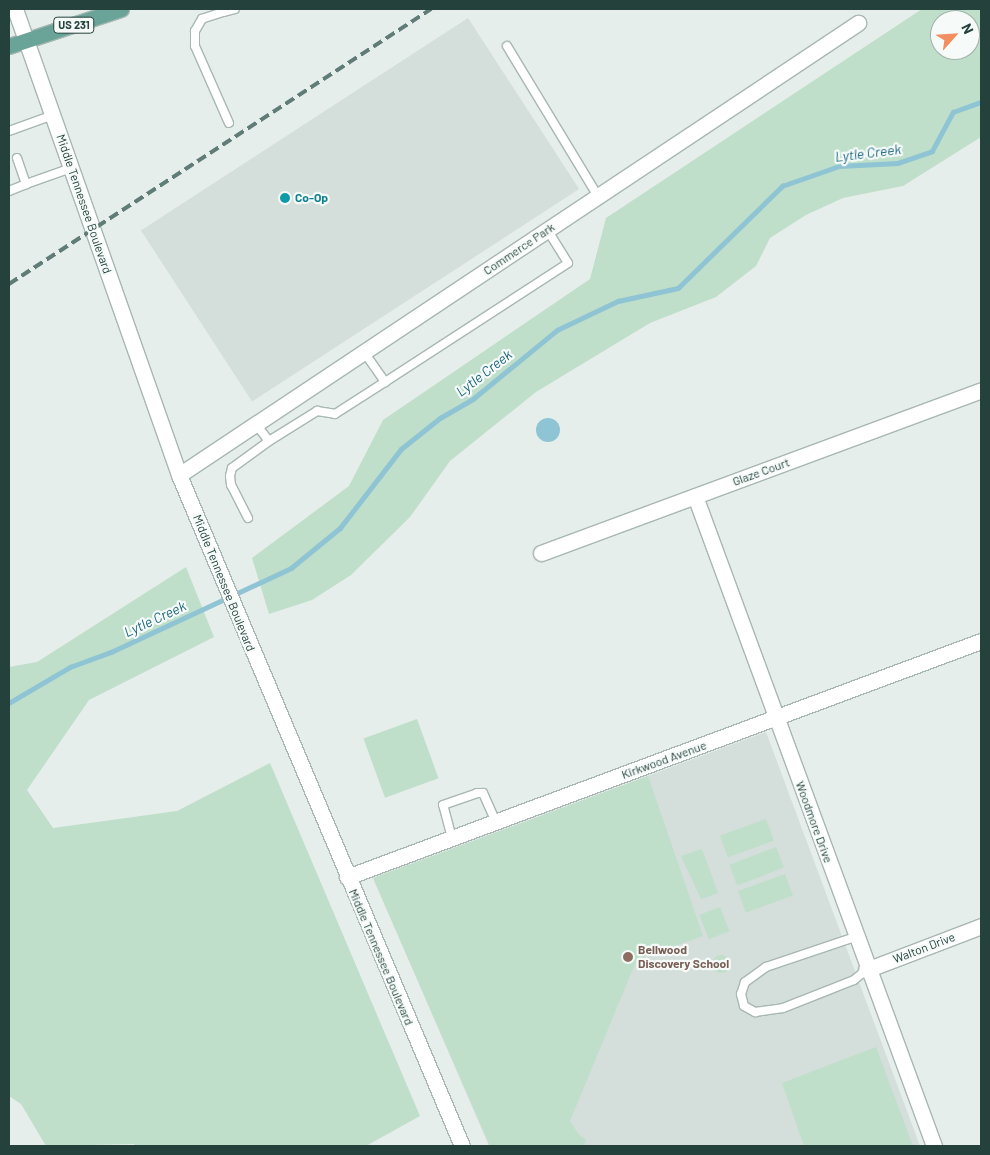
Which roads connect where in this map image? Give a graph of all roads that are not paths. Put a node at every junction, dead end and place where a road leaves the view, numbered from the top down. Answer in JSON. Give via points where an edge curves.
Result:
{"nodes":[{"id":1,"x":15,"y":9,"type":"edge"},
{"id":2,"x":121,"y":9,"type":"edge"},
{"id":3,"x":235,"y":9,"type":"edge"},
{"id":4,"x":222,"y":11,"type":"edge"},
{"id":5,"x":858,"y":23,"type":"dead end"},
{"id":6,"x":26,"y":40,"type":"junction"},
{"id":7,"x":9,"y":46,"type":"edge"},
{"id":8,"x":507,"y":46,"type":"dead end"},
{"id":9,"x":53,"y":115,"type":"junction"},
{"id":10,"x":229,"y":123,"type":"dead end"},
{"id":11,"x":9,"y":131,"type":"edge"},
{"id":12,"x":17,"y":158,"type":"dead end"},
{"id":13,"x":71,"y":168,"type":"junction"},
{"id":14,"x":26,"y":184,"type":"junction"},
{"id":15,"x":9,"y":191,"type":"edge"},
{"id":16,"x":598,"y":196,"type":"junction"},
{"id":17,"x":548,"y":230,"type":"junction"},
{"id":18,"x":364,"y":352,"type":"junction"},
{"id":19,"x":385,"y":382,"type":"junction"},
{"id":20,"x":981,"y":390,"type":"edge"},
{"id":21,"x":256,"y":424,"type":"junction"},
{"id":22,"x":268,"y":441,"type":"junction"},
{"id":23,"x":180,"y":475,"type":"junction"},
{"id":24,"x":695,"y":496,"type":"junction"},
{"id":25,"x":248,"y":518,"type":"dead end"},
{"id":26,"x":541,"y":553,"type":"dead end"},
{"id":27,"x":981,"y":641,"type":"edge"},
{"id":28,"x":777,"y":719,"type":"junction"},
{"id":29,"x":496,"y":822,"type":"junction"},
{"id":30,"x":452,"y":838,"type":"junction"},
{"id":31,"x":347,"y":877,"type":"junction"},
{"id":32,"x":981,"y":926,"type":"edge"},
{"id":33,"x":855,"y":936,"type":"junction"},
{"id":34,"x":866,"y":970,"type":"junction"},
{"id":35,"x":462,"y":1146,"type":"edge"},
{"id":36,"x":934,"y":1146,"type":"edge"}],
"edges":[{"from":1,"to":6,"type":"street","name":"Middle Tennessee Boulevard"},
{"from":2,"to":6,"type":"main road","number":"US 231"},
{"from":3,"to":4,"type":"lane"},
{"from":4,"to":10,"type":"lane","via":[[202,20],[195,31],[195,46]]},
{"from":5,"to":16,"type":"street","name":"Commerce Park"},
{"from":6,"to":7,"type":"main road","number":"US 231"},
{"from":6,"to":9,"type":"street","name":"Middle Tennessee Boulevard"},
{"from":8,"to":16,"type":"lane"},
{"from":9,"to":11,"type":"lane"},
{"from":9,"to":13,"type":"street","name":"Middle Tennessee Boulevard"},
{"from":12,"to":14,"type":"lane"},
{"from":13,"to":14,"type":"lane"},
{"from":13,"to":23,"type":"street","name":"Middle Tennessee Boulevard"},
{"from":14,"to":15,"type":"lane"},
{"from":16,"to":17,"type":"street","name":"Commerce Park"},
{"from":17,"to":18,"type":"street","name":"Commerce Park"},
{"from":17,"to":19,"type":"lane","via":[[568,263]]},
{"from":18,"to":19,"type":"lane"},
{"from":18,"to":21,"type":"street","name":"Commerce Park"},
{"from":19,"to":22,"type":"lane","via":[[335,414],[318,411]]},
{"from":20,"to":24,"type":"street","name":"Glaze Court"},
{"from":21,"to":22,"type":"lane"},
{"from":21,"to":23,"type":"street","name":"Commerce Park"},
{"from":22,"to":25,"type":"lane","via":[[232,468],[231,485]]},
{"from":23,"to":31,"type":"street","name":"Middle Tennessee Boulevard"},
{"from":24,"to":26,"type":"street","name":"Glaze Court"},
{"from":24,"to":28,"type":"street","name":"Woodmore Drive"},
{"from":27,"to":28,"type":"street","name":"Kirkwood Avenue"},
{"from":28,"to":29,"type":"street","name":"Kirkwood Avenue"},
{"from":28,"to":33,"type":"street","name":"Woodmore Drive"},
{"from":29,"to":30,"type":"street","name":"Kirkwood Avenue"},
{"from":29,"to":30,"type":"lane","via":[[483,793],[478,792],[444,805]]},
{"from":30,"to":31,"type":"street","name":"Kirkwood Avenue"},
{"from":31,"to":35,"type":"street","name":"Middle Tennessee Boulevard"},
{"from":32,"to":34,"type":"street","name":"Walton Drive"},
{"from":33,"to":34,"type":"street","name":"Woodmore Drive"},
{"from":33,"to":34,"type":"lane","via":[[766,967],[746,982],[741,994],[744,1006],[755,1012],[783,1008],[854,980]]},
{"from":34,"to":36,"type":"street","name":"Woodmore Drive"}]}
